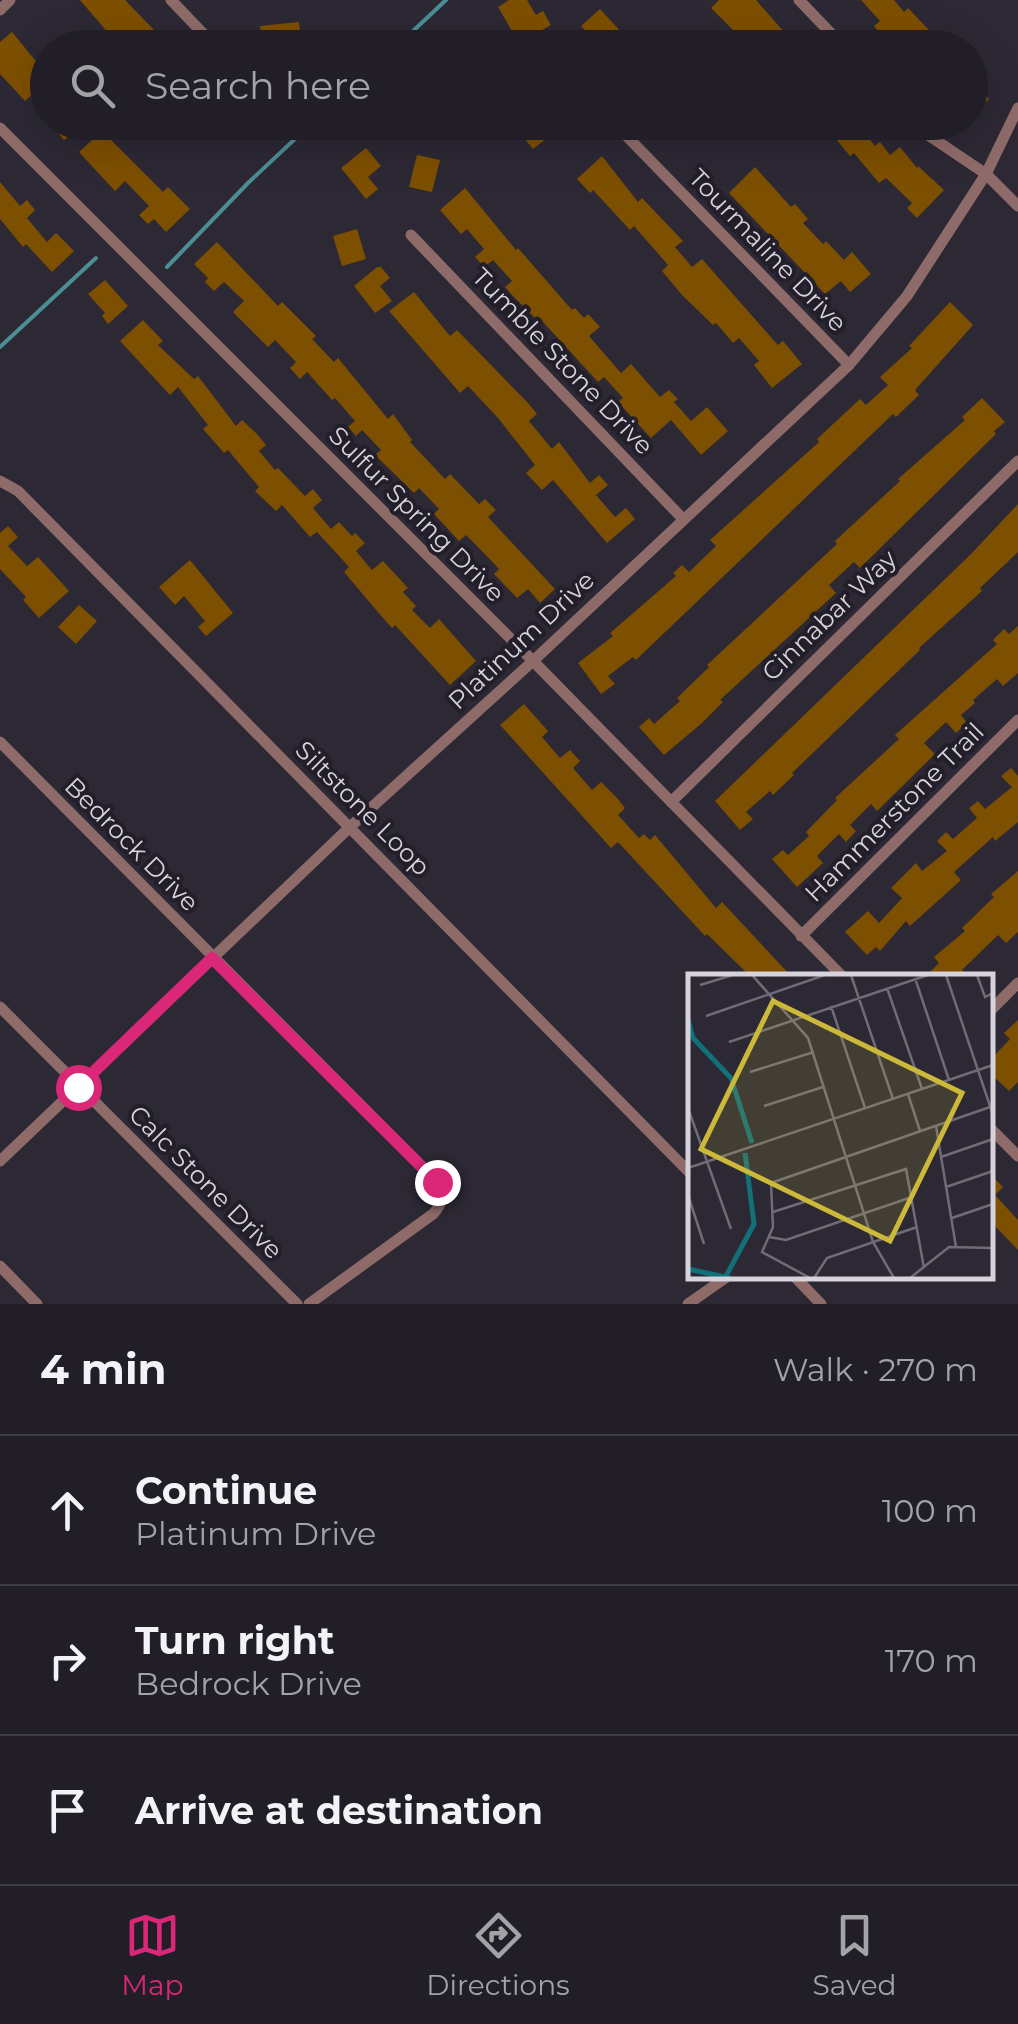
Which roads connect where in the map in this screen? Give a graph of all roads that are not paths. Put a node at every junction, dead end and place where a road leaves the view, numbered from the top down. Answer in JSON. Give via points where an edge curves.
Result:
{"nodes":[{"id":1,"x":10,"y":0,"type":"edge"},
{"id":2,"x":172,"y":0,"type":"edge"},
{"id":3,"x":800,"y":0,"type":"edge"},
{"id":4,"x":0,"y":10,"type":"edge"},
{"id":5,"x":200,"y":30,"type":"edge"},
{"id":6,"x":828,"y":30,"type":"edge"},
{"id":7,"x":1018,"y":108,"type":"edge"},
{"id":8,"x":0,"y":128,"type":"edge"},
{"id":9,"x":631,"y":140,"type":"edge"},
{"id":10,"x":934,"y":140,"type":"edge"},
{"id":11,"x":986,"y":174,"type":"junction"},
{"id":12,"x":1018,"y":206,"type":"edge"},
{"id":13,"x":411,"y":235,"type":"dead end"},
{"id":14,"x":849,"y":365,"type":"junction"},
{"id":15,"x":1018,"y":461,"type":"edge"},
{"id":16,"x":0,"y":481,"type":"edge"},
{"id":17,"x":683,"y":519,"type":"junction"},
{"id":18,"x":533,"y":661,"type":"junction"},
{"id":19,"x":1018,"y":720,"type":"edge"},
{"id":20,"x":0,"y":742,"type":"edge"},
{"id":21,"x":671,"y":802,"type":"junction"},
{"id":22,"x":350,"y":826,"type":"junction"},
{"id":23,"x":801,"y":936,"type":"junction"},
{"id":24,"x":212,"y":958,"type":"junction"},
{"id":25,"x":840,"y":974,"type":"edge"},
{"id":26,"x":1018,"y":983,"type":"edge"},
{"id":27,"x":0,"y":1007,"type":"edge"},
{"id":28,"x":993,"y":1008,"type":"edge"},
{"id":29,"x":78,"y":1087,"type":"junction"},
{"id":30,"x":993,"y":1131,"type":"edge"},
{"id":31,"x":1018,"y":1156,"type":"edge"},
{"id":32,"x":0,"y":1160,"type":"edge"},
{"id":33,"x":688,"y":1171,"type":"edge"},
{"id":34,"x":0,"y":1266,"type":"edge"},
{"id":35,"x":724,"y":1279,"type":"edge"},
{"id":36,"x":797,"y":1279,"type":"edge"},
{"id":37,"x":37,"y":1304,"type":"edge"},
{"id":38,"x":297,"y":1304,"type":"edge"},
{"id":39,"x":309,"y":1304,"type":"edge"},
{"id":40,"x":688,"y":1304,"type":"edge"},
{"id":41,"x":821,"y":1304,"type":"edge"}],
"edges":[{"from":1,"to":4,"type":"street"},
{"from":2,"to":5,"type":"street"},
{"from":3,"to":6,"type":"street"},
{"from":7,"to":11,"type":"street","name":"Platinum Drive"},
{"from":8,"to":18,"type":"street","name":"Sulfur Spring Drive"},
{"from":9,"to":14,"type":"street","name":"Tourmaline Drive"},
{"from":10,"to":11,"type":"street"},
{"from":11,"to":12,"type":"street"},
{"from":11,"to":14,"type":"street","name":"Platinum Drive","via":[[907,296]]},
{"from":13,"to":17,"type":"street","name":"Tumble Stone Drive"},
{"from":14,"to":17,"type":"street","name":"Platinum Drive"},
{"from":15,"to":21,"type":"street","name":"Cinnabar Way"},
{"from":16,"to":22,"type":"street","name":"Siltstone Loop"},
{"from":17,"to":18,"type":"street","name":"Platinum Drive"},
{"from":18,"to":21,"type":"street","name":"Sulfur Spring Drive"},
{"from":18,"to":22,"type":"street","name":"Platinum Drive"},
{"from":19,"to":23,"type":"street","name":"Hammerstone Trail"},
{"from":20,"to":24,"type":"street","name":"Bedrock Drive"},
{"from":21,"to":23,"type":"street","name":"Sulfur Spring Drive"},
{"from":22,"to":24,"type":"street","name":"Platinum Drive"},
{"from":22,"to":33,"type":"street","name":"Siltstone Loop"},
{"from":23,"to":25,"type":"street","name":"Sulfur Spring Drive"},
{"from":24,"to":29,"type":"street","name":"Platinum Drive"},
{"from":24,"to":39,"type":"street","name":"Bedrock Drive","via":[[443,1195],[433,1214]]},
{"from":26,"to":28,"type":"street"},
{"from":27,"to":29,"type":"street","name":"Calc Stone Drive"},
{"from":29,"to":32,"type":"street","name":"Platinum Drive"},
{"from":29,"to":38,"type":"street","name":"Calc Stone Drive"},
{"from":30,"to":31,"type":"street"},
{"from":34,"to":37,"type":"street"},
{"from":35,"to":40,"type":"street"},
{"from":36,"to":41,"type":"street"}]}
